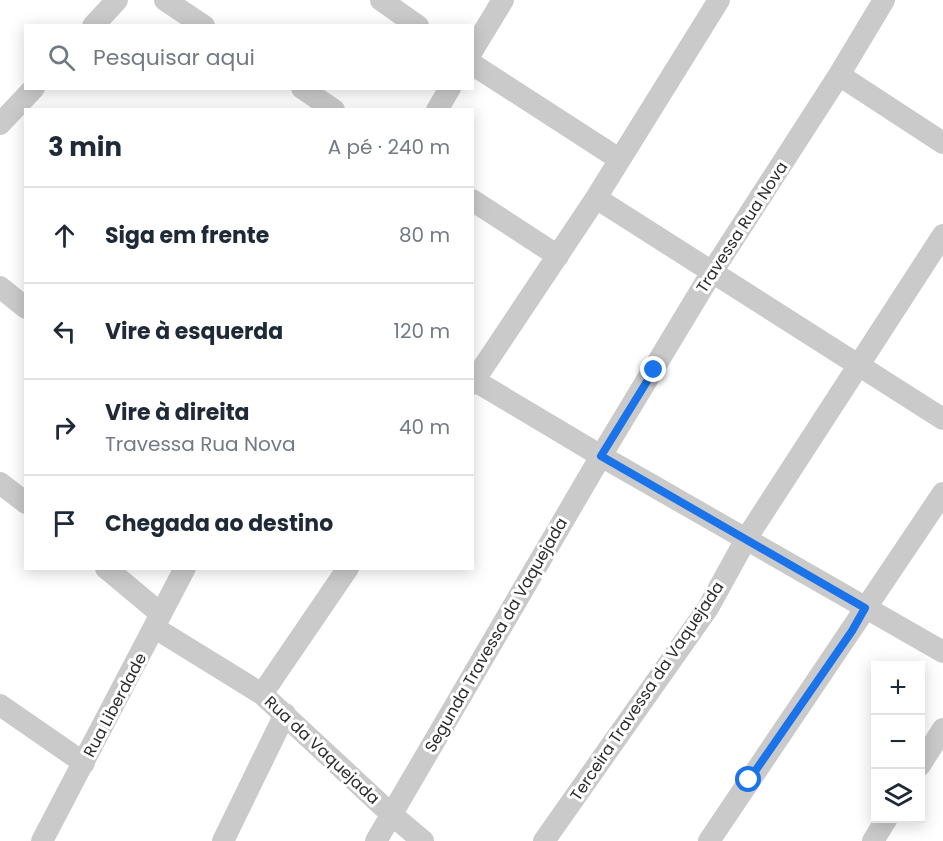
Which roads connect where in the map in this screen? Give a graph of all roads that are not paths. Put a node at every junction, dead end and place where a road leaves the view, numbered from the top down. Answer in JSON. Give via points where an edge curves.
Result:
{"nodes":[{"id":1,"x":117,"y":0,"type":"edge"},
{"id":2,"x":165,"y":0,"type":"edge"},
{"id":3,"x":381,"y":0,"type":"edge"},
{"id":4,"x":503,"y":0,"type":"edge"},
{"id":5,"x":719,"y":0,"type":"edge"},
{"id":6,"x":884,"y":0,"type":"edge"},
{"id":7,"x":95,"y":24,"type":"edge"},
{"id":8,"x":201,"y":24,"type":"edge"},
{"id":9,"x":415,"y":24,"type":"edge"},
{"id":10,"x":474,"y":48,"type":"edge"},
{"id":11,"x":474,"y":65,"type":"edge"},
{"id":12,"x":839,"y":75,"type":"junction"},
{"id":13,"x":32,"y":90,"type":"edge"},
{"id":14,"x":305,"y":90,"type":"edge"},
{"id":15,"x":449,"y":90,"type":"edge"},
{"id":16,"x":331,"y":108,"type":"edge"},
{"id":17,"x":438,"y":108,"type":"edge"},
{"id":18,"x":0,"y":124,"type":"edge"},
{"id":19,"x":943,"y":142,"type":"edge"},
{"id":20,"x":619,"y":159,"type":"junction"},
{"id":21,"x":596,"y":198,"type":"junction"},
{"id":22,"x":474,"y":201,"type":"edge"},
{"id":23,"x":943,"y":235,"type":"edge"},
{"id":24,"x":558,"y":256,"type":"junction"},
{"id":25,"x":712,"y":272,"type":"junction"},
{"id":26,"x":0,"y":287,"type":"edge"},
{"id":27,"x":24,"y":306,"type":"edge"},
{"id":28,"x":860,"y":366,"type":"junction"},
{"id":29,"x":474,"y":380,"type":"edge"},
{"id":30,"x":474,"y":382,"type":"edge"},
{"id":31,"x":943,"y":419,"type":"edge"},
{"id":32,"x":601,"y":456,"type":"junction"},
{"id":33,"x":0,"y":483,"type":"edge"},
{"id":34,"x":943,"y":494,"type":"edge"},
{"id":35,"x":24,"y":501,"type":"edge"},
{"id":36,"x":746,"y":539,"type":"junction"},
{"id":37,"x":108,"y":570,"type":"edge"},
{"id":38,"x":184,"y":570,"type":"edge"},
{"id":39,"x":347,"y":570,"type":"edge"},
{"id":40,"x":865,"y":608,"type":"junction"},
{"id":41,"x":158,"y":621,"type":"junction"},
{"id":42,"x":943,"y":652,"type":"edge"},
{"id":43,"x":262,"y":694,"type":"junction"},
{"id":44,"x":0,"y":705,"type":"edge"},
{"id":45,"x":285,"y":714,"type":"junction"},
{"id":46,"x":943,"y":729,"type":"edge"},
{"id":47,"x":925,"y":758,"type":"edge"},
{"id":48,"x":84,"y":763,"type":"junction"},
{"id":49,"x":391,"y":814,"type":"junction"},
{"id":50,"x":884,"y":823,"type":"edge"},
{"id":51,"x":42,"y":841,"type":"edge"},
{"id":52,"x":223,"y":841,"type":"edge"},
{"id":53,"x":376,"y":841,"type":"edge"},
{"id":54,"x":423,"y":841,"type":"edge"},
{"id":55,"x":544,"y":841,"type":"edge"},
{"id":56,"x":709,"y":841,"type":"edge"},
{"id":57,"x":873,"y":841,"type":"edge"}],
"edges":[{"from":1,"to":7,"type":"street"},
{"from":2,"to":8,"type":"street"},
{"from":3,"to":9,"type":"street"},
{"from":4,"to":10,"type":"street"},
{"from":5,"to":20,"type":"street"},
{"from":6,"to":12,"type":"street","name":"Travessa Rua Nova"},
{"from":11,"to":20,"type":"street"},
{"from":12,"to":19,"type":"street"},
{"from":12,"to":25,"type":"street","name":"Travessa Rua Nova"},
{"from":13,"to":18,"type":"street"},
{"from":14,"to":16,"type":"street"},
{"from":15,"to":17,"type":"street"},
{"from":20,"to":21,"type":"street"},
{"from":21,"to":24,"type":"street"},
{"from":21,"to":25,"type":"street"},
{"from":22,"to":24,"type":"street"},
{"from":23,"to":28,"type":"street","name":"Terceira Travessa da Vaquejada"},
{"from":24,"to":29,"type":"street"},
{"from":25,"to":28,"type":"street"},
{"from":25,"to":32,"type":"street","name":"Travessa Rua Nova"},
{"from":26,"to":27,"type":"street"},
{"from":28,"to":31,"type":"street"},
{"from":28,"to":36,"type":"street","name":"Terceira Travessa da Vaquejada"},
{"from":30,"to":32,"type":"street"},
{"from":32,"to":36,"type":"street"},
{"from":32,"to":49,"type":"street","name":"Segunda Travessa da Vaquejada"},
{"from":33,"to":35,"type":"street"},
{"from":34,"to":40,"type":"street"},
{"from":36,"to":40,"type":"street"},
{"from":36,"to":55,"type":"street","name":"Terceira Travessa da Vaquejada","via":[[708,608]]},
{"from":37,"to":41,"type":"street","name":"Rua da Vaquejada"},
{"from":38,"to":41,"type":"street","name":"Rua Liberdade"},
{"from":39,"to":43,"type":"street"},
{"from":40,"to":42,"type":"street"},
{"from":40,"to":56,"type":"street"},
{"from":41,"to":43,"type":"street","name":"Rua da Vaquejada"},
{"from":41,"to":48,"type":"street","name":"Rua Liberdade"},
{"from":43,"to":45,"type":"street","name":"Rua da Vaquejada"},
{"from":44,"to":48,"type":"street"},
{"from":45,"to":49,"type":"street","name":"Rua da Vaquejada"},
{"from":45,"to":52,"type":"street"},
{"from":46,"to":47,"type":"street"},
{"from":48,"to":51,"type":"street","name":"Rua Liberdade"},
{"from":49,"to":53,"type":"street","name":"Segunda Travessa da Vaquejada"},
{"from":49,"to":54,"type":"street","name":"Rua da Vaquejada"},
{"from":50,"to":57,"type":"street"}]}
